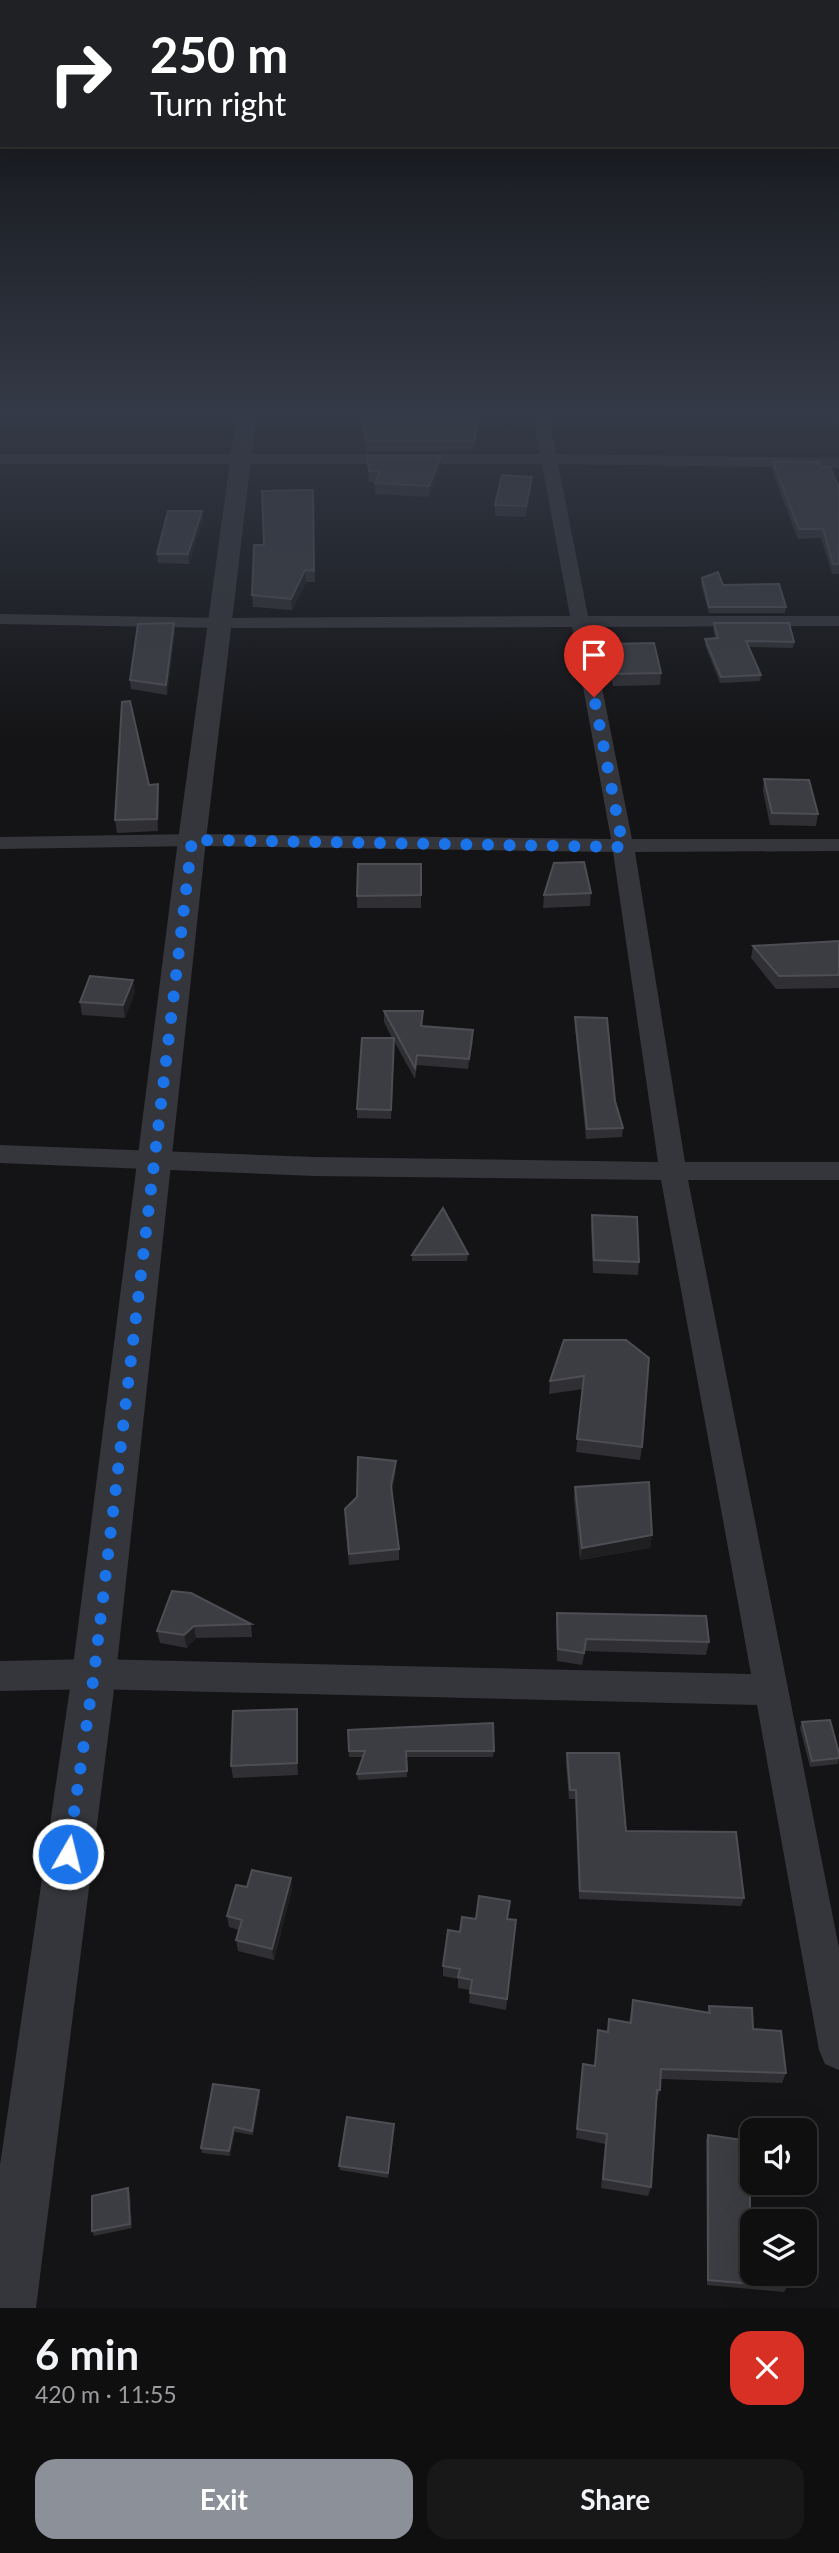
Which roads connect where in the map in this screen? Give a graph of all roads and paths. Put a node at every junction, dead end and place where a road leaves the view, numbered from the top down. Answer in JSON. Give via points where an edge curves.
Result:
{"nodes":[{"id":1,"x":232,"y":526,"type":"edge"},
{"id":2,"x":561,"y":526,"type":"edge"},
{"id":3,"x":0,"y":619,"type":"edge"},
{"id":4,"x":839,"y":621,"type":"edge"},
{"id":5,"x":580,"y":622,"type":"junction"},
{"id":6,"x":221,"y":623,"type":"junction"},
{"id":7,"x":192,"y":840,"type":"junction"},
{"id":8,"x":0,"y":843,"type":"edge"},
{"id":9,"x":839,"y":845,"type":"edge"},
{"id":10,"x":623,"y":847,"type":"junction"},
{"id":11,"x":0,"y":1154,"type":"edge"},
{"id":12,"x":155,"y":1163,"type":"junction"},
{"id":13,"x":673,"y":1171,"type":"junction"},
{"id":14,"x":839,"y":1171,"type":"edge"},
{"id":15,"x":94,"y":1674,"type":"junction"},
{"id":16,"x":0,"y":1676,"type":"edge"},
{"id":17,"x":770,"y":1689,"type":"junction"},
{"id":18,"x":839,"y":2050,"type":"edge"},
{"id":19,"x":8,"y":2308,"type":"edge"}],
"edges":[{"from":1,"to":6,"type":"street"},
{"from":2,"to":5,"type":"street"},
{"from":3,"to":6,"type":"street"},
{"from":4,"to":5,"type":"street"},
{"from":5,"to":6,"type":"street"},
{"from":5,"to":10,"type":"street"},
{"from":6,"to":7,"type":"street"},
{"from":7,"to":8,"type":"street","via":[[65,846]]},
{"from":7,"to":10,"type":"street"},
{"from":7,"to":12,"type":"street"},
{"from":9,"to":10,"type":"street"},
{"from":10,"to":13,"type":"street"},
{"from":11,"to":12,"type":"street"},
{"from":12,"to":13,"type":"street"},
{"from":12,"to":15,"type":"street"},
{"from":13,"to":14,"type":"street"},
{"from":13,"to":17,"type":"street"},
{"from":15,"to":16,"type":"street"},
{"from":15,"to":17,"type":"street"},
{"from":15,"to":19,"type":"street"},
{"from":17,"to":18,"type":"street"}]}
